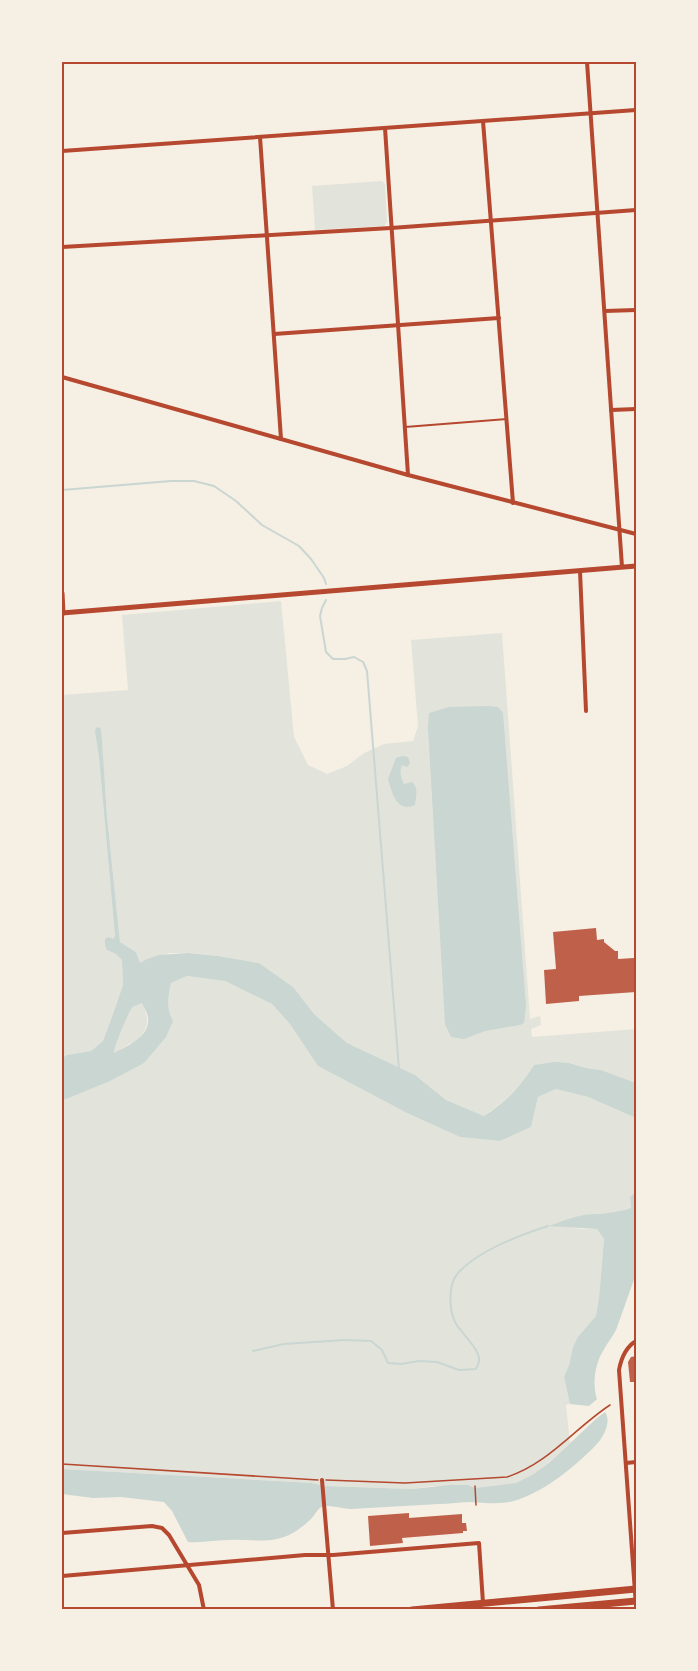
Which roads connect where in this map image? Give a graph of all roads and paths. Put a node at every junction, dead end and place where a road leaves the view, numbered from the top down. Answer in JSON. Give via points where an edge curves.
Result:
{"nodes":[{"id":1,"x":587,"y":62,"type":"edge"},
{"id":2,"x":636,"y":110,"type":"edge"},
{"id":3,"x":590,"y":113,"type":"junction"},
{"id":4,"x":483,"y":121,"type":"junction"},
{"id":5,"x":386,"y":128,"type":"junction"},
{"id":6,"x":260,"y":137,"type":"junction"},
{"id":7,"x":62,"y":151,"type":"edge"},
{"id":8,"x":636,"y":210,"type":"edge"},
{"id":9,"x":597,"y":213,"type":"junction"},
{"id":10,"x":491,"y":220,"type":"junction"},
{"id":11,"x":391,"y":228,"type":"junction"},
{"id":12,"x":267,"y":236,"type":"junction"},
{"id":13,"x":62,"y":247,"type":"edge"},
{"id":14,"x":636,"y":310,"type":"edge"},
{"id":15,"x":605,"y":311,"type":"junction"},
{"id":16,"x":499,"y":318,"type":"junction"},
{"id":17,"x":398,"y":326,"type":"junction"},
{"id":18,"x":274,"y":334,"type":"junction"},
{"id":19,"x":62,"y":377,"type":"edge"},
{"id":20,"x":636,"y":409,"type":"edge"},
{"id":21,"x":611,"y":410,"type":"junction"},
{"id":22,"x":507,"y":419,"type":"junction"},
{"id":23,"x":405,"y":428,"type":"junction"},
{"id":24,"x":281,"y":440,"type":"junction"},
{"id":25,"x":408,"y":475,"type":"junction"},
{"id":26,"x":513,"y":503,"type":"junction"},
{"id":27,"x":619,"y":530,"type":"junction"},
{"id":28,"x":636,"y":534,"type":"edge"},
{"id":29,"x":636,"y":566,"type":"edge"},
{"id":30,"x":622,"y":567,"type":"junction"},
{"id":31,"x":580,"y":571,"type":"junction"},
{"id":32,"x":62,"y":593,"type":"edge"},
{"id":33,"x":62,"y":613,"type":"edge"},
{"id":34,"x":586,"y":711,"type":"dead end"},
{"id":35,"x":636,"y":1341,"type":"edge"},
{"id":36,"x":610,"y":1405,"type":"dead end"},
{"id":37,"x":626,"y":1462,"type":"junction"},
{"id":38,"x":636,"y":1462,"type":"edge"},
{"id":39,"x":62,"y":1464,"type":"edge"},
{"id":40,"x":323,"y":1482,"type":"junction"},
{"id":41,"x":475,"y":1486,"type":"dead end"},
{"id":42,"x":476,"y":1505,"type":"dead end"},
{"id":43,"x":62,"y":1533,"type":"edge"},
{"id":44,"x":328,"y":1555,"type":"junction"},
{"id":45,"x":187,"y":1565,"type":"junction"},
{"id":46,"x":62,"y":1576,"type":"edge"},
{"id":47,"x":636,"y":1589,"type":"edge"},
{"id":48,"x":636,"y":1601,"type":"edge"},
{"id":49,"x":483,"y":1603,"type":"junction"},
{"id":50,"x":636,"y":1606,"type":"edge"},
{"id":51,"x":204,"y":1610,"type":"edge"},
{"id":52,"x":333,"y":1610,"type":"edge"},
{"id":53,"x":412,"y":1610,"type":"edge"},
{"id":54,"x":539,"y":1610,"type":"edge"}],
"edges":[{"from":1,"to":3,"type":"street"},
{"from":2,"to":3,"type":"street"},
{"from":3,"to":4,"type":"street"},
{"from":3,"to":9,"type":"street"},
{"from":4,"to":5,"type":"street"},
{"from":4,"to":10,"type":"street"},
{"from":5,"to":6,"type":"street"},
{"from":5,"to":11,"type":"street"},
{"from":6,"to":7,"type":"street"},
{"from":6,"to":12,"type":"street"},
{"from":8,"to":9,"type":"street"},
{"from":9,"to":10,"type":"street"},
{"from":9,"to":15,"type":"street"},
{"from":10,"to":11,"type":"street"},
{"from":10,"to":16,"type":"street"},
{"from":11,"to":12,"type":"street"},
{"from":11,"to":17,"type":"street"},
{"from":12,"to":13,"type":"street"},
{"from":12,"to":18,"type":"street"},
{"from":14,"to":15,"type":"street"},
{"from":15,"to":21,"type":"street"},
{"from":16,"to":17,"type":"street"},
{"from":16,"to":22,"type":"street"},
{"from":17,"to":18,"type":"street"},
{"from":17,"to":23,"type":"street"},
{"from":18,"to":24,"type":"street"},
{"from":19,"to":24,"type":"street"},
{"from":20,"to":21,"type":"street"},
{"from":21,"to":27,"type":"street"},
{"from":22,"to":23,"type":"lane"},
{"from":22,"to":26,"type":"street"},
{"from":23,"to":25,"type":"street"},
{"from":24,"to":25,"type":"street"},
{"from":25,"to":26,"type":"street"},
{"from":26,"to":27,"type":"street"},
{"from":27,"to":28,"type":"street"},
{"from":27,"to":30,"type":"street"},
{"from":29,"to":30,"type":"street"},
{"from":30,"to":31,"type":"street"},
{"from":31,"to":33,"type":"street"},
{"from":31,"to":34,"type":"street"},
{"from":32,"to":33,"type":"street"},
{"from":35,"to":37,"type":"street","via":[[628,1347],[619,1370]]},
{"from":36,"to":40,"type":"path","via":[[552,1453],[507,1477],[405,1483]]},
{"from":37,"to":38,"type":"street"},
{"from":37,"to":47,"type":"street"},
{"from":39,"to":40,"type":"path"},
{"from":40,"to":44,"type":"street"},
{"from":41,"to":42,"type":"path"},
{"from":43,"to":45,"type":"street","via":[[158,1526],[169,1535]]},
{"from":44,"to":45,"type":"street"},
{"from":44,"to":49,"type":"street","via":[[479,1544]]},
{"from":44,"to":52,"type":"street"},
{"from":45,"to":46,"type":"street"},
{"from":45,"to":51,"type":"street","via":[[200,1585]]},
{"from":47,"to":48,"type":"street"},
{"from":47,"to":49,"type":"main road"},
{"from":48,"to":50,"type":"street"},
{"from":48,"to":54,"type":"main road"},
{"from":49,"to":53,"type":"main road"}]}
